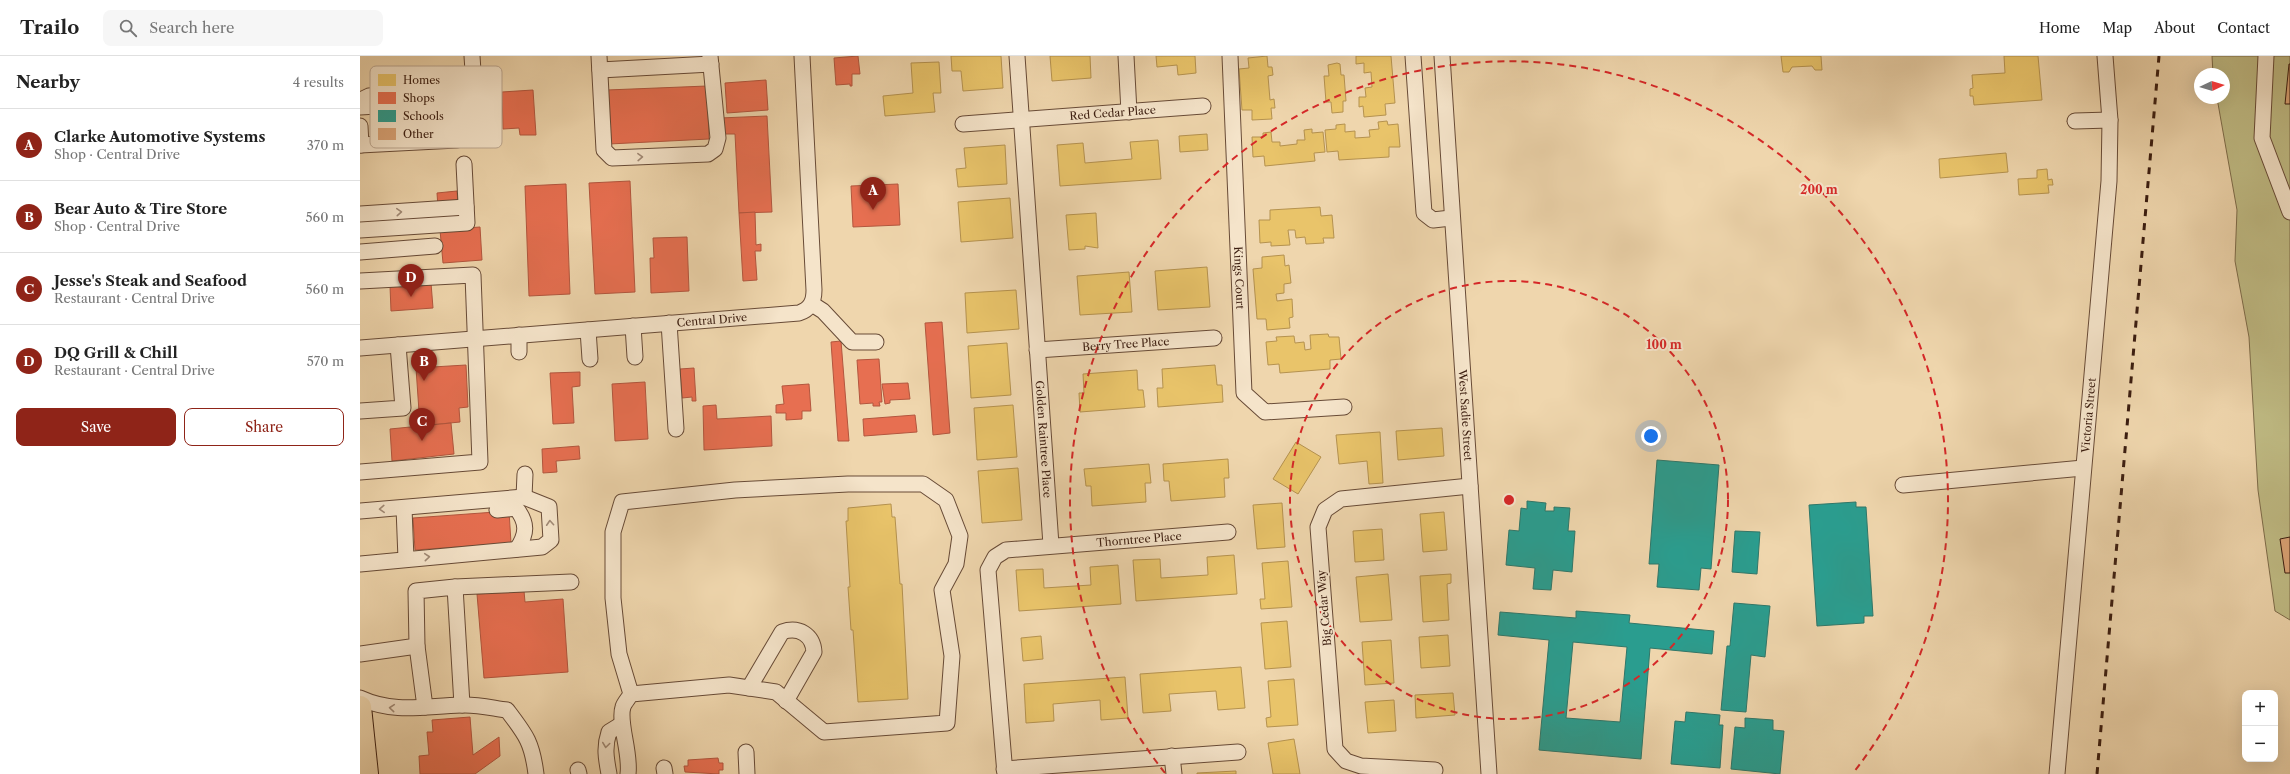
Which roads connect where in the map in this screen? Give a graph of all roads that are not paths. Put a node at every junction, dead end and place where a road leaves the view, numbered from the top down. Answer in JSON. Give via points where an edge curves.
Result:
{"nodes":[{"id":1,"x":472,"y":56,"type":"edge"},
{"id":2,"x":802,"y":56,"type":"edge"},
{"id":3,"x":1017,"y":56,"type":"edge"},
{"id":4,"x":1126,"y":56,"type":"edge"},
{"id":5,"x":1230,"y":56,"type":"edge"},
{"id":6,"x":1413,"y":56,"type":"edge"},
{"id":7,"x":1442,"y":56,"type":"edge"},
{"id":8,"x":2105,"y":56,"type":"edge"},
{"id":9,"x":2266,"y":56,"type":"edge"},
{"id":10,"x":711,"y":60,"type":"edge"},
{"id":11,"x":600,"y":63,"type":"edge"},
{"id":12,"x":473,"y":66,"type":"edge"},
{"id":13,"x":370,"y":96,"type":"edge"},
{"id":14,"x":360,"y":106,"type":"edge"},
{"id":15,"x":370,"y":106,"type":"edge"},
{"id":16,"x":1203,"y":106,"type":"dead end"},
{"id":17,"x":1130,"y":112,"type":"junction"},
{"id":18,"x":1021,"y":120,"type":"junction"},
{"id":19,"x":2110,"y":120,"type":"junction"},
{"id":20,"x":2075,"y":121,"type":"dead end"},
{"id":21,"x":963,"y":124,"type":"dead end"},
{"id":22,"x":360,"y":126,"type":"edge"},
{"id":23,"x":361,"y":145,"type":"edge"},
{"id":24,"x":464,"y":164,"type":"dead end"},
{"id":25,"x":466,"y":207,"type":"junction"},
{"id":26,"x":2290,"y":212,"type":"edge"},
{"id":27,"x":360,"y":214,"type":"edge"},
{"id":28,"x":1451,"y":218,"type":"junction"},
{"id":29,"x":360,"y":230,"type":"edge"},
{"id":30,"x":435,"y":246,"type":"dead end"},
{"id":31,"x":360,"y":252,"type":"edge"},
{"id":32,"x":360,"y":281,"type":"edge"},
{"id":33,"x":812,"y":304,"type":"junction"},
{"id":34,"x":669,"y":323,"type":"junction"},
{"id":35,"x":633,"y":326,"type":"junction"},
{"id":36,"x":588,"y":330,"type":"junction"},
{"id":37,"x":519,"y":335,"type":"junction"},
{"id":38,"x":477,"y":338,"type":"junction"},
{"id":39,"x":1214,"y":338,"type":"dead end"},
{"id":40,"x":876,"y":342,"type":"dead end"},
{"id":41,"x":398,"y":345,"type":"junction"},
{"id":42,"x":360,"y":348,"type":"edge"},
{"id":43,"x":1037,"y":350,"type":"junction"},
{"id":44,"x":520,"y":352,"type":"dead end"},
{"id":45,"x":635,"y":357,"type":"dead end"},
{"id":46,"x":590,"y":359,"type":"dead end"},
{"id":47,"x":1344,"y":407,"type":"dead end"},
{"id":48,"x":360,"y":411,"type":"edge"},
{"id":49,"x":676,"y":429,"type":"dead end"},
{"id":50,"x":2083,"y":468,"type":"junction"},
{"id":51,"x":360,"y":472,"type":"edge"},
{"id":52,"x":525,"y":474,"type":"dead end"},
{"id":53,"x":1903,"y":485,"type":"dead end"},
{"id":54,"x":1470,"y":486,"type":"junction"},
{"id":55,"x":524,"y":497,"type":"junction"},
{"id":56,"x":411,"y":507,"type":"junction"},
{"id":57,"x":360,"y":510,"type":"edge"},
{"id":58,"x":1228,"y":532,"type":"dead end"},
{"id":59,"x":1051,"y":546,"type":"junction"},
{"id":60,"x":517,"y":549,"type":"junction"},
{"id":61,"x":406,"y":559,"type":"junction"},
{"id":62,"x":360,"y":564,"type":"edge"},
{"id":63,"x":571,"y":582,"type":"dead end"},
{"id":64,"x":454,"y":587,"type":"junction"},
{"id":65,"x":417,"y":646,"type":"junction"},
{"id":66,"x":360,"y":654,"type":"edge"},
{"id":67,"x":749,"y":688,"type":"junction"},
{"id":68,"x":631,"y":694,"type":"junction"},
{"id":69,"x":360,"y":698,"type":"edge"},
{"id":70,"x":786,"y":701,"type":"junction"},
{"id":71,"x":462,"y":705,"type":"junction"},
{"id":72,"x":360,"y":707,"type":"edge"},
{"id":73,"x":425,"y":707,"type":"junction"},
{"id":74,"x":622,"y":724,"type":"junction"},
{"id":75,"x":746,"y":752,"type":"dead end"},
{"id":76,"x":1238,"y":752,"type":"dead end"},
{"id":77,"x":1172,"y":756,"type":"junction"},
{"id":78,"x":1435,"y":770,"type":"dead end"},
{"id":79,"x":1004,"y":771,"type":"edge"},
{"id":80,"x":367,"y":774,"type":"edge"},
{"id":81,"x":536,"y":774,"type":"edge"},
{"id":82,"x":609,"y":774,"type":"edge"},
{"id":83,"x":628,"y":774,"type":"edge"},
{"id":84,"x":747,"y":774,"type":"edge"},
{"id":85,"x":1174,"y":774,"type":"edge"},
{"id":86,"x":1489,"y":774,"type":"edge"},
{"id":87,"x":2056,"y":774,"type":"edge"}],
"edges":[{"from":1,"to":12,"type":"street"},
{"from":2,"to":33,"type":"street","via":[[814,290]]},
{"from":3,"to":18,"type":"street","name":"Golden Raintree Place"},
{"from":4,"to":17,"type":"street"},
{"from":5,"to":47,"type":"street","name":"Kings Court","via":[[1244,393],[1265,412]]},
{"from":6,"to":28,"type":"street","via":[[1424,213],[1433,220]]},
{"from":7,"to":28,"type":"street","name":"West Sadie Street"},
{"from":8,"to":19,"type":"street","name":"Victoria Street"},
{"from":9,"to":26,"type":"street","via":[[2262,138]]},
{"from":10,"to":11,"type":"street"},
{"from":11,"to":10,"type":"street","one_way":true,"via":[[604,150],[612,158],[708,154],[715,149],[718,138]]},
{"from":13,"to":14,"type":"street","via":[[363,98]]},
{"from":14,"to":15,"type":"street"},
{"from":16,"to":17,"type":"street","name":"Red Cedar Place"},
{"from":17,"to":18,"type":"street","name":"Red Cedar Place"},
{"from":18,"to":21,"type":"street","name":"Red Cedar Place"},
{"from":18,"to":43,"type":"street","name":"Golden Raintree Place"},
{"from":19,"to":20,"type":"street"},
{"from":19,"to":50,"type":"street","name":"Victoria Street","via":[[2109,181]]},
{"from":22,"to":23,"type":"street"},
{"from":24,"to":25,"type":"street"},
{"from":27,"to":25,"type":"street","one_way":true},
{"from":25,"to":29,"type":"street","via":[[467,223]]},
{"from":28,"to":54,"type":"street","name":"West Sadie Street"},
{"from":30,"to":31,"type":"street"},
{"from":32,"to":38,"type":"street","via":[[473,275]]},
{"from":33,"to":34,"type":"street","name":"Central Drive","via":[[799,312]]},
{"from":33,"to":40,"type":"street","via":[[852,342]]},
{"from":34,"to":35,"type":"street","name":"Central Drive"},
{"from":34,"to":49,"type":"street"},
{"from":35,"to":36,"type":"street","name":"Central Drive"},
{"from":35,"to":45,"type":"street"},
{"from":36,"to":37,"type":"street","name":"Central Drive"},
{"from":36,"to":46,"type":"street"},
{"from":37,"to":38,"type":"street","name":"Central Drive"},
{"from":37,"to":44,"type":"street"},
{"from":38,"to":41,"type":"street","name":"Central Drive"},
{"from":38,"to":51,"type":"street","via":[[480,462]]},
{"from":39,"to":43,"type":"street","name":"Berry Tree Place"},
{"from":41,"to":42,"type":"street","name":"Central Drive"},
{"from":41,"to":48,"type":"street","via":[[403,408]]},
{"from":43,"to":59,"type":"street","name":"Golden Raintree Place"},
{"from":50,"to":53,"type":"street"},
{"from":50,"to":87,"type":"street","name":"Victoria Street"},
{"from":52,"to":55,"type":"street"},
{"from":54,"to":78,"type":"street","name":"Big Cedar Way","via":[[1342,499],[1325,510],[1318,527],[1335,749],[1346,761],[1361,766]]},
{"from":54,"to":86,"type":"street","name":"West Sadie Street"},
{"from":55,"to":56,"type":"street"},
{"from":60,"to":55,"type":"street","one_way":true,"via":[[542,547],[551,540],[548,507]]},
{"from":56,"to":57,"type":"street","one_way":true},
{"from":56,"to":60,"type":"street","via":[[438,514],[516,508],[525,528],[525,538]]},
{"from":56,"to":61,"type":"street"},
{"from":58,"to":59,"type":"street","name":"Thorntree Place"},
{"from":59,"to":79,"type":"street","via":[[1006,550],[995,557],[988,570]]},
{"from":61,"to":60,"type":"street","one_way":true},
{"from":61,"to":62,"type":"street"},
{"from":63,"to":64,"type":"street"},
{"from":64,"to":65,"type":"street","via":[[416,591]]},
{"from":64,"to":71,"type":"street"},
{"from":65,"to":66,"type":"street"},
{"from":65,"to":73,"type":"street"},
{"from":67,"to":68,"type":"street","via":[[729,685]]},
{"from":67,"to":70,"type":"street","via":[[776,692]]},
{"from":67,"to":70,"type":"street","via":[[782,632],[801,631],[809,636],[814,645],[814,652]]},
{"from":68,"to":70,"type":"street","via":[[619,654],[613,598],[613,532],[622,502],[735,490],[848,484],[923,484],[946,500],[960,536],[956,564],[942,590],[952,656],[947,723],[824,732]]},
{"from":68,"to":74,"type":"street","via":[[622,708]]},
{"from":73,"to":69,"type":"street","one_way":true,"via":[[385,708]]},
{"from":71,"to":73,"type":"street"},
{"from":71,"to":81,"type":"street","via":[[507,710],[528,738],[534,751]]},
{"from":72,"to":80,"type":"highway"},
{"from":74,"to":82,"type":"street","one_way":true,"via":[[609,732],[605,742]]},
{"from":74,"to":83,"type":"street","via":[[629,758]]},
{"from":75,"to":84,"type":"street"},
{"from":76,"to":77,"type":"street"},
{"from":77,"to":79,"type":"street"},
{"from":77,"to":85,"type":"street"}]}
